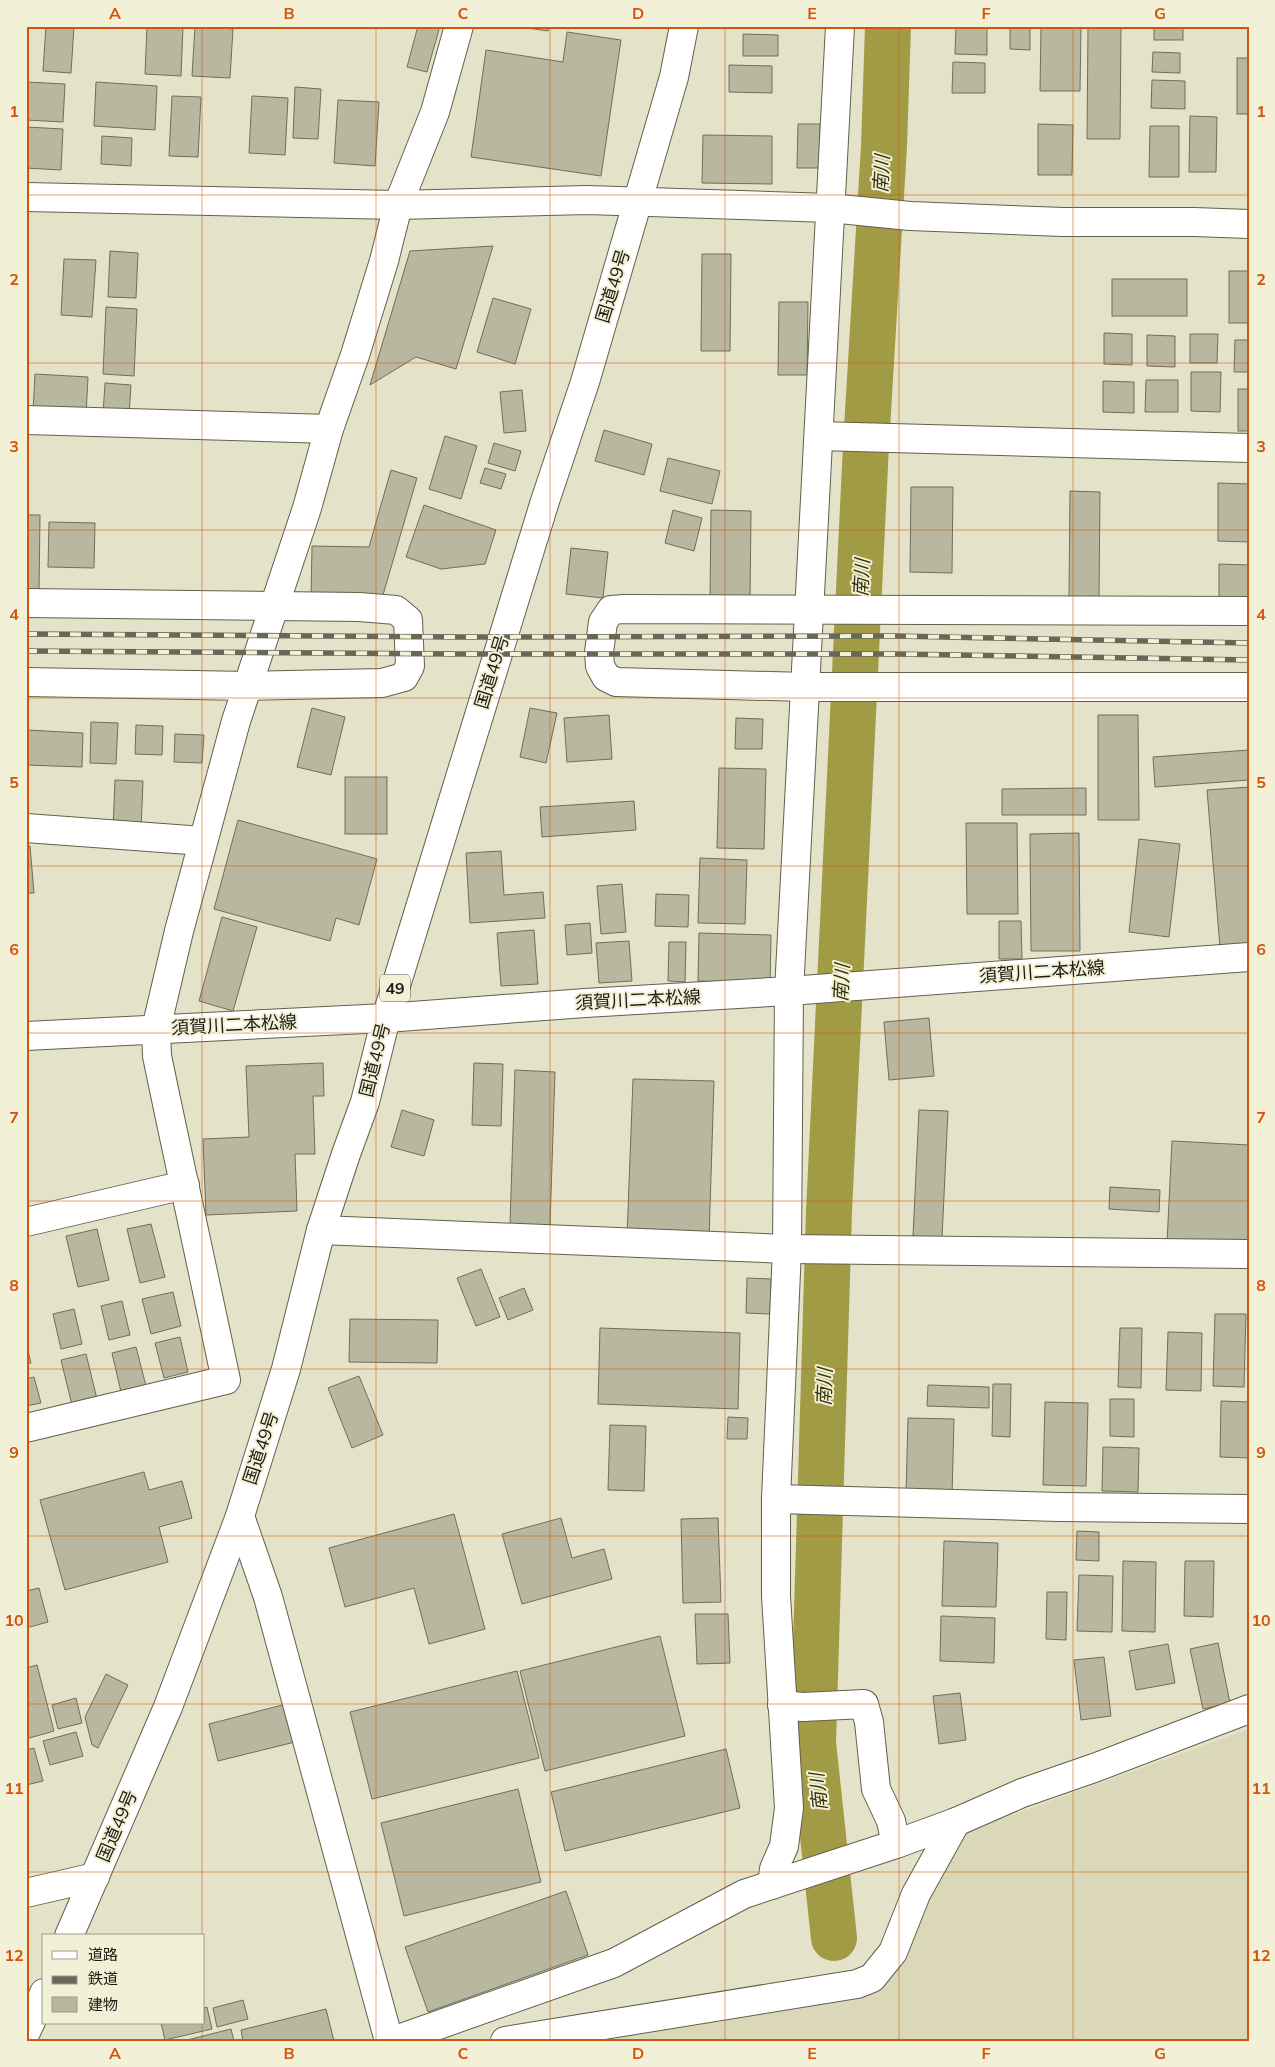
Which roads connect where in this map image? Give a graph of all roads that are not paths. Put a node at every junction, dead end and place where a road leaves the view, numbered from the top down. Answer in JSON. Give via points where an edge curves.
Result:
{"nodes":[{"id":1,"x":459,"y":26,"type":"edge"},
{"id":2,"x":684,"y":26,"type":"edge"},
{"id":3,"x":840,"y":26,"type":"edge"},
{"id":4,"x":26,"y":197,"type":"edge"},
{"id":5,"x":638,"y":203,"type":"junction"},
{"id":6,"x":398,"y":205,"type":"junction"},
{"id":7,"x":836,"y":208,"type":"junction"},
{"id":8,"x":1249,"y":224,"type":"edge"},
{"id":9,"x":26,"y":420,"type":"edge"},
{"id":10,"x":329,"y":429,"type":"junction"},
{"id":11,"x":824,"y":437,"type":"junction"},
{"id":12,"x":1249,"y":448,"type":"edge"},
{"id":13,"x":26,"y":603,"type":"edge"},
{"id":14,"x":276,"y":606,"type":"junction"},
{"id":15,"x":816,"y":608,"type":"junction"},
{"id":16,"x":1249,"y":611,"type":"edge"},
{"id":17,"x":26,"y":682,"type":"edge"},
{"id":18,"x":248,"y":686,"type":"junction"},
{"id":19,"x":812,"y":687,"type":"junction"},
{"id":20,"x":1249,"y":687,"type":"edge"},
{"id":21,"x":26,"y":828,"type":"edge"},
{"id":22,"x":203,"y":841,"type":"junction"},
{"id":23,"x":1249,"y":956,"type":"edge"},
{"id":24,"x":797,"y":990,"type":"junction"},
{"id":25,"x":386,"y":1018,"type":"junction"},
{"id":26,"x":156,"y":1029,"type":"junction"},
{"id":27,"x":26,"y":1036,"type":"edge"},
{"id":28,"x":185,"y":1185,"type":"junction"},
{"id":29,"x":26,"y":1222,"type":"edge"},
{"id":30,"x":321,"y":1230,"type":"junction"},
{"id":31,"x":793,"y":1249,"type":"junction"},
{"id":32,"x":1249,"y":1254,"type":"edge"},
{"id":33,"x":26,"y":1428,"type":"edge"},
{"id":34,"x":783,"y":1499,"type":"junction"},
{"id":35,"x":1249,"y":1509,"type":"edge"},
{"id":36,"x":240,"y":1516,"type":"junction"},
{"id":37,"x":792,"y":1706,"type":"junction"},
{"id":38,"x":1249,"y":1709,"type":"edge"},
{"id":39,"x":956,"y":1822,"type":"junction"},
{"id":40,"x":896,"y":1844,"type":"junction"},
{"id":41,"x":95,"y":1877,"type":"junction"},
{"id":42,"x":772,"y":1885,"type":"junction"},
{"id":43,"x":26,"y":1893,"type":"edge"},
{"id":44,"x":70,"y":1934,"type":"edge"},
{"id":45,"x":42,"y":1997,"type":"edge"},
{"id":46,"x":26,"y":2032,"type":"edge"},
{"id":47,"x":389,"y":2041,"type":"edge"},
{"id":48,"x":393,"y":2041,"type":"edge"},
{"id":49,"x":505,"y":2041,"type":"edge"}],
"edges":[{"from":1,"to":6,"type":"main road","via":[[435,112]]},
{"from":2,"to":5,"type":"main road","name":"国道49号","number":"49","via":[[674,77]]},
{"from":3,"to":7,"type":"main road"},
{"from":4,"to":6,"type":"main road"},
{"from":5,"to":6,"type":"main road","via":[[587,200]]},
{"from":5,"to":7,"type":"main road"},
{"from":5,"to":25,"type":"main road","name":"国道49号","number":"49"},
{"from":6,"to":10,"type":"main road","via":[[356,355]]},
{"from":7,"to":8,"type":"main road","via":[[910,216],[1063,222]]},
{"from":7,"to":11,"type":"main road"},
{"from":9,"to":10,"type":"main road"},
{"from":10,"to":14,"type":"main road"},
{"from":11,"to":12,"type":"main road"},
{"from":11,"to":15,"type":"main road"},
{"from":13,"to":14,"type":"main road"},
{"from":14,"to":18,"type":"main road"},
{"from":14,"to":18,"type":"main road","via":[[396,610],[408,620],[410,666],[404,678],[382,683]]},
{"from":15,"to":16,"type":"main road"},
{"from":15,"to":19,"type":"main road"},
{"from":15,"to":19,"type":"main road","via":[[611,610],[603,622],[599,652],[600,666],[606,677],[616,682]]},
{"from":17,"to":18,"type":"main road"},
{"from":18,"to":22,"type":"main road"},
{"from":19,"to":20,"type":"main road"},
{"from":19,"to":24,"type":"main road"},
{"from":21,"to":22,"type":"main road"},
{"from":22,"to":26,"type":"main road"},
{"from":23,"to":24,"type":"main road","name":"須賀川二本松線"},
{"from":24,"to":25,"type":"main road","name":"須賀川二本松線"},
{"from":24,"to":31,"type":"main road"},
{"from":25,"to":26,"type":"main road","name":"須賀川二本松線"},
{"from":25,"to":30,"type":"main road","name":"国道49号","number":"49","via":[[365,1102]]},
{"from":26,"to":27,"type":"main road","name":"須賀川二本松線"},
{"from":26,"to":28,"type":"main road","via":[[158,1056]]},
{"from":28,"to":29,"type":"main road"},
{"from":28,"to":33,"type":"main road","via":[[226,1380]]},
{"from":30,"to":31,"type":"main road"},
{"from":30,"to":36,"type":"main road","name":"国道49号","number":"49","via":[[286,1369]]},
{"from":31,"to":32,"type":"main road"},
{"from":31,"to":34,"type":"main road"},
{"from":34,"to":35,"type":"main road"},
{"from":34,"to":37,"type":"main road","via":[[776,1596]]},
{"from":36,"to":41,"type":"main road","name":"国道49号","number":"49","via":[[168,1707]]},
{"from":36,"to":47,"type":"main road","via":[[268,1597]]},
{"from":37,"to":40,"type":"main road","via":[[864,1704],[876,1789],[891,1821]]},
{"from":37,"to":42,"type":"main road","via":[[789,1808],[784,1846],[774,1869]]},
{"from":38,"to":39,"type":"main road","via":[[1022,1793]]},
{"from":39,"to":40,"type":"main road"},
{"from":39,"to":49,"type":"main road","via":[[916,1894],[893,1952],[872,1978],[857,1984]]},
{"from":40,"to":42,"type":"main road"},
{"from":41,"to":43,"type":"main road"},
{"from":41,"to":44,"type":"main road","name":"国道49号","number":"49"},
{"from":42,"to":48,"type":"main road","via":[[744,1894],[614,1963]]},
{"from":45,"to":46,"type":"main road"}]}
